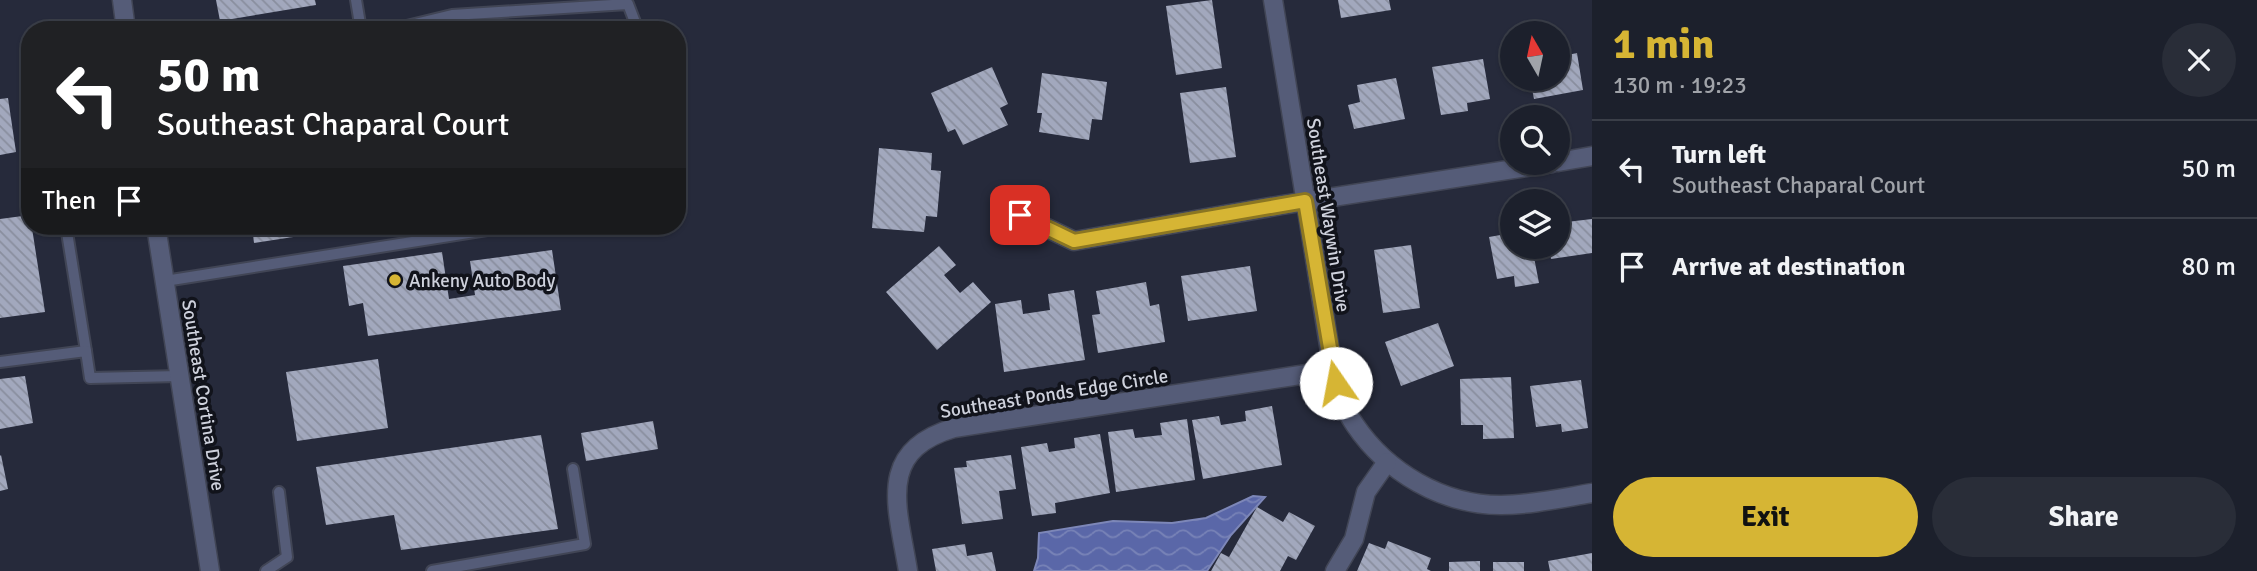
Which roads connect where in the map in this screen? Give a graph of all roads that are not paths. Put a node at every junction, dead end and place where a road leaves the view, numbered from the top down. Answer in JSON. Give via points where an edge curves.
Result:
{"nodes":[{"id":1,"x":122,"y":0,"type":"edge"},
{"id":2,"x":356,"y":0,"type":"edge"},
{"id":3,"x":1273,"y":0,"type":"edge"},
{"id":4,"x":125,"y":21,"type":"edge"},
{"id":5,"x":360,"y":21,"type":"edge"},
{"id":6,"x":427,"y":21,"type":"edge"},
{"id":7,"x":635,"y":21,"type":"edge"},
{"id":8,"x":1592,"y":156,"type":"edge"},
{"id":9,"x":1570,"y":160,"type":"edge"},
{"id":10,"x":1500,"y":171,"type":"edge"},
{"id":11,"x":1305,"y":201,"type":"junction"},
{"id":12,"x":1020,"y":215,"type":"dead end"},
{"id":13,"x":67,"y":235,"type":"edge"},
{"id":14,"x":157,"y":235,"type":"edge"},
{"id":15,"x":456,"y":235,"type":"edge"},
{"id":16,"x":165,"y":281,"type":"junction"},
{"id":17,"x":86,"y":351,"type":"junction"},
{"id":18,"x":0,"y":362,"type":"edge"},
{"id":19,"x":1333,"y":370,"type":"junction"},
{"id":20,"x":180,"y":376,"type":"junction"},
{"id":21,"x":1387,"y":462,"type":"junction"},
{"id":22,"x":573,"y":469,"type":"dead end"},
{"id":23,"x":279,"y":492,"type":"dead end"},
{"id":24,"x":1592,"y":493,"type":"edge"},
{"id":25,"x":210,"y":571,"type":"edge"},
{"id":26,"x":266,"y":571,"type":"edge"},
{"id":27,"x":432,"y":571,"type":"edge"},
{"id":28,"x":908,"y":571,"type":"edge"},
{"id":29,"x":1335,"y":571,"type":"edge"}],
"edges":[{"from":1,"to":4,"type":"street"},
{"from":2,"to":5,"type":"lane"},
{"from":3,"to":11,"type":"street","name":"Southeast Waywin Drive"},
{"from":6,"to":7,"type":"lane","via":[[452,15],[628,4]]},
{"from":8,"to":9,"type":"street"},
{"from":10,"to":11,"type":"street"},
{"from":11,"to":12,"type":"street","via":[[1074,241]]},
{"from":11,"to":19,"type":"street","name":"Southeast Waywin Drive"},
{"from":13,"to":17,"type":"lane"},
{"from":14,"to":16,"type":"street","name":"Southeast Cortina Drive"},
{"from":15,"to":16,"type":"lane"},
{"from":16,"to":20,"type":"street","name":"Southeast Cortina Drive"},
{"from":17,"to":18,"type":"lane"},
{"from":17,"to":20,"type":"lane","via":[[90,378]]},
{"from":19,"to":21,"type":"street","name":"Southeast Waywin Drive","via":[[1353,423]]},
{"from":19,"to":28,"type":"street","name":"Southeast Ponds Edge Circle","via":[[954,428],[927,438],[902,463],[898,475],[896,497]]},
{"from":20,"to":25,"type":"street","name":"Southeast Cortina Drive"},
{"from":21,"to":24,"type":"street","name":"Southeast Waywin Drive","via":[[1438,493],[1469,502],[1509,505]]},
{"from":21,"to":29,"type":"street","via":[[1366,492],[1354,538]]},
{"from":22,"to":27,"type":"lane","via":[[585,544]]},
{"from":23,"to":26,"type":"lane","via":[[287,557]]}]}
